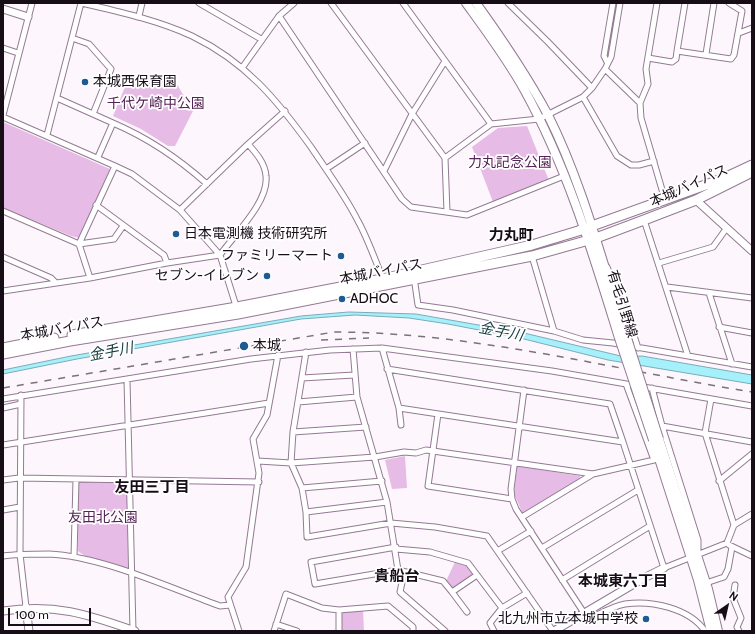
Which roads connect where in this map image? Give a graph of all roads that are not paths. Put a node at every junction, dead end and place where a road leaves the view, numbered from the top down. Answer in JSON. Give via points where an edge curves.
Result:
{"nodes":[{"id":1,"x":32,"y":3,"type":"edge"},
{"id":2,"x":82,"y":3,"type":"edge"},
{"id":3,"x":142,"y":3,"type":"edge"},
{"id":4,"x":199,"y":3,"type":"edge"},
{"id":5,"x":294,"y":3,"type":"edge"},
{"id":6,"x":331,"y":3,"type":"edge"},
{"id":7,"x":403,"y":3,"type":"edge"},
{"id":8,"x":466,"y":3,"type":"edge"},
{"id":9,"x":508,"y":3,"type":"edge"},
{"id":10,"x":613,"y":3,"type":"edge"},
{"id":11,"x":620,"y":3,"type":"edge"},
{"id":12,"x":657,"y":3,"type":"edge"},
{"id":13,"x":685,"y":3,"type":"edge"},
{"id":14,"x":714,"y":3,"type":"edge"},
{"id":15,"x":729,"y":3,"type":"edge"},
{"id":16,"x":477,"y":6,"type":"edge"},
{"id":17,"x":3,"y":9,"type":"edge"},
{"id":18,"x":139,"y":16,"type":"junction"},
{"id":19,"x":279,"y":16,"type":"junction"},
{"id":20,"x":28,"y":17,"type":"junction"},
{"id":21,"x":752,"y":28,"type":"edge"},
{"id":22,"x":739,"y":33,"type":"junction"},
{"id":23,"x":72,"y":38,"type":"junction"},
{"id":24,"x":261,"y":39,"type":"junction"},
{"id":25,"x":3,"y":48,"type":"edge"},
{"id":26,"x":677,"y":51,"type":"junction"},
{"id":27,"x":18,"y":53,"type":"junction"},
{"id":28,"x":706,"y":54,"type":"junction"},
{"id":29,"x":648,"y":58,"type":"junction"},
{"id":30,"x":445,"y":61,"type":"junction"},
{"id":31,"x":607,"y":62,"type":"junction"},
{"id":32,"x":242,"y":68,"type":"junction"},
{"id":33,"x":605,"y":69,"type":"junction"},
{"id":34,"x":592,"y":88,"type":"junction"},
{"id":35,"x":583,"y":97,"type":"junction"},
{"id":36,"x":57,"y":98,"type":"junction"},
{"id":37,"x":640,"y":103,"type":"junction"},
{"id":38,"x":285,"y":111,"type":"junction"},
{"id":39,"x":93,"y":114,"type":"junction"},
{"id":40,"x":412,"y":114,"type":"junction"},
{"id":41,"x":3,"y":116,"type":"edge"},
{"id":42,"x":548,"y":116,"type":"junction"},
{"id":43,"x":539,"y":119,"type":"junction"},
{"id":44,"x":113,"y":123,"type":"junction"},
{"id":45,"x":491,"y":124,"type":"junction"},
{"id":46,"x":47,"y":135,"type":"junction"},
{"id":47,"x":365,"y":143,"type":"junction"},
{"id":48,"x":248,"y":144,"type":"junction"},
{"id":49,"x":98,"y":157,"type":"junction"},
{"id":50,"x":445,"y":158,"type":"junction"},
{"id":51,"x":654,"y":161,"type":"junction"},
{"id":52,"x":752,"y":165,"type":"edge"},
{"id":53,"x":115,"y":166,"type":"junction"},
{"id":54,"x":326,"y":169,"type":"junction"},
{"id":55,"x":384,"y":171,"type":"junction"},
{"id":56,"x":752,"y":172,"type":"edge"},
{"id":57,"x":564,"y":176,"type":"junction"},
{"id":58,"x":207,"y":184,"type":"junction"},
{"id":59,"x":665,"y":200,"type":"junction"},
{"id":60,"x":696,"y":200,"type":"junction"},
{"id":61,"x":96,"y":205,"type":"junction"},
{"id":62,"x":180,"y":210,"type":"junction"},
{"id":63,"x":3,"y":212,"type":"edge"},
{"id":64,"x":447,"y":212,"type":"junction"},
{"id":65,"x":644,"y":220,"type":"junction"},
{"id":66,"x":123,"y":226,"type":"junction"},
{"id":67,"x":588,"y":227,"type":"junction"},
{"id":68,"x":726,"y":229,"type":"junction"},
{"id":69,"x":592,"y":239,"type":"junction"},
{"id":70,"x":79,"y":244,"type":"junction"},
{"id":71,"x":752,"y":251,"type":"edge"},
{"id":72,"x":220,"y":255,"type":"junction"},
{"id":73,"x":532,"y":256,"type":"junction"},
{"id":74,"x":3,"y":257,"type":"edge"},
{"id":75,"x":601,"y":258,"type":"junction"},
{"id":76,"x":167,"y":263,"type":"junction"},
{"id":77,"x":659,"y":263,"type":"junction"},
{"id":78,"x":414,"y":276,"type":"junction"},
{"id":79,"x":90,"y":278,"type":"junction"},
{"id":80,"x":55,"y":282,"type":"junction"},
{"id":81,"x":384,"y":282,"type":"junction"},
{"id":82,"x":667,"y":287,"type":"junction"},
{"id":83,"x":3,"y":291,"type":"edge"},
{"id":84,"x":709,"y":293,"type":"junction"},
{"id":85,"x":752,"y":298,"type":"edge"},
{"id":86,"x":237,"y":310,"type":"junction"},
{"id":87,"x":719,"y":327,"type":"junction"},
{"id":88,"x":554,"y":331,"type":"junction"},
{"id":89,"x":752,"y":333,"type":"edge"},
{"id":90,"x":622,"y":337,"type":"junction"},
{"id":91,"x":3,"y":348,"type":"edge"},
{"id":92,"x":382,"y":348,"type":"junction"},
{"id":93,"x":638,"y":348,"type":"junction"},
{"id":94,"x":353,"y":349,"type":"junction"},
{"id":95,"x":306,"y":352,"type":"junction"},
{"id":96,"x":3,"y":354,"type":"edge"},
{"id":97,"x":278,"y":355,"type":"junction"},
{"id":98,"x":688,"y":356,"type":"junction"},
{"id":99,"x":732,"y":364,"type":"junction"},
{"id":100,"x":752,"y":367,"type":"edge"},
{"id":101,"x":387,"y":369,"type":"junction"},
{"id":102,"x":354,"y":375,"type":"junction"},
{"id":103,"x":302,"y":378,"type":"junction"},
{"id":104,"x":127,"y":379,"type":"junction"},
{"id":105,"x":626,"y":384,"type":"junction"},
{"id":106,"x":652,"y":388,"type":"junction"},
{"id":107,"x":524,"y":390,"type":"junction"},
{"id":108,"x":21,"y":395,"type":"junction"},
{"id":109,"x":357,"y":397,"type":"junction"},
{"id":110,"x":3,"y":399,"type":"edge"},
{"id":111,"x":711,"y":399,"type":"junction"},
{"id":112,"x":298,"y":402,"type":"junction"},
{"id":113,"x":269,"y":403,"type":"junction"},
{"id":114,"x":21,"y":404,"type":"junction"},
{"id":115,"x":752,"y":406,"type":"edge"},
{"id":116,"x":3,"y":408,"type":"edge"},
{"id":117,"x":399,"y":408,"type":"junction"},
{"id":118,"x":438,"y":414,"type":"junction"},
{"id":119,"x":401,"y":425,"type":"dead end"},
{"id":120,"x":127,"y":426,"type":"junction"},
{"id":121,"x":519,"y":426,"type":"junction"},
{"id":122,"x":662,"y":426,"type":"junction"},
{"id":123,"x":366,"y":427,"type":"junction"},
{"id":124,"x":293,"y":432,"type":"junction"},
{"id":125,"x":705,"y":433,"type":"junction"},
{"id":126,"x":656,"y":439,"type":"junction"},
{"id":127,"x":623,"y":442,"type":"junction"},
{"id":128,"x":752,"y":442,"type":"edge"},
{"id":129,"x":20,"y":443,"type":"junction"},
{"id":130,"x":3,"y":445,"type":"edge"},
{"id":131,"x":433,"y":450,"type":"junction"},
{"id":132,"x":752,"y":454,"type":"edge"},
{"id":133,"x":374,"y":457,"type":"junction"},
{"id":134,"x":656,"y":460,"type":"junction"},
{"id":135,"x":258,"y":461,"type":"junction"},
{"id":136,"x":514,"y":462,"type":"junction"},
{"id":137,"x":291,"y":463,"type":"junction"},
{"id":138,"x":630,"y":467,"type":"junction"},
{"id":139,"x":592,"y":474,"type":"junction"},
{"id":140,"x":20,"y":478,"type":"junction"},
{"id":141,"x":76,"y":479,"type":"junction"},
{"id":142,"x":129,"y":479,"type":"junction"},
{"id":143,"x":3,"y":480,"type":"edge"},
{"id":144,"x":382,"y":481,"type":"junction"},
{"id":145,"x":719,"y":481,"type":"junction"},
{"id":146,"x":259,"y":482,"type":"junction"},
{"id":147,"x":302,"y":488,"type":"junction"},
{"id":148,"x":638,"y":490,"type":"junction"},
{"id":149,"x":512,"y":499,"type":"junction"},
{"id":150,"x":387,"y":502,"type":"junction"},
{"id":151,"x":20,"y":507,"type":"junction"},
{"id":152,"x":3,"y":510,"type":"edge"},
{"id":153,"x":306,"y":512,"type":"junction"},
{"id":154,"x":752,"y":514,"type":"edge"},
{"id":155,"x":522,"y":517,"type":"junction"},
{"id":156,"x":391,"y":523,"type":"junction"},
{"id":157,"x":734,"y":525,"type":"junction"},
{"id":158,"x":650,"y":526,"type":"junction"},
{"id":159,"x":531,"y":531,"type":"junction"},
{"id":160,"x":727,"y":543,"type":"junction"},
{"id":161,"x":732,"y":547,"type":"junction"},
{"id":162,"x":396,"y":548,"type":"junction"},
{"id":163,"x":542,"y":548,"type":"junction"},
{"id":164,"x":499,"y":550,"type":"junction"},
{"id":165,"x":20,"y":554,"type":"junction"},
{"id":166,"x":698,"y":555,"type":"junction"},
{"id":167,"x":3,"y":556,"type":"edge"},
{"id":168,"x":752,"y":556,"type":"edge"},
{"id":169,"x":689,"y":557,"type":"junction"},
{"id":170,"x":74,"y":558,"type":"junction"},
{"id":171,"x":664,"y":568,"type":"junction"},
{"id":172,"x":398,"y":570,"type":"junction"},
{"id":173,"x":404,"y":573,"type":"junction"},
{"id":174,"x":132,"y":574,"type":"junction"},
{"id":175,"x":477,"y":575,"type":"junction"},
{"id":176,"x":562,"y":580,"type":"junction"},
{"id":177,"x":706,"y":583,"type":"junction"},
{"id":178,"x":735,"y":586,"type":"dead end"},
{"id":179,"x":452,"y":592,"type":"junction"},
{"id":180,"x":527,"y":593,"type":"junction"},
{"id":181,"x":230,"y":605,"type":"junction"},
{"id":182,"x":26,"y":608,"type":"junction"},
{"id":183,"x":502,"y":608,"type":"junction"},
{"id":184,"x":339,"y":610,"type":"junction"},
{"id":185,"x":3,"y":611,"type":"edge"},
{"id":186,"x":467,"y":612,"type":"dead end"},
{"id":187,"x":584,"y":612,"type":"junction"},
{"id":188,"x":276,"y":624,"type":"junction"},
{"id":189,"x":29,"y":631,"type":"edge"},
{"id":190,"x":134,"y":631,"type":"edge"},
{"id":191,"x":239,"y":631,"type":"edge"},
{"id":192,"x":274,"y":631,"type":"edge"},
{"id":193,"x":297,"y":631,"type":"edge"},
{"id":194,"x":339,"y":631,"type":"edge"},
{"id":195,"x":413,"y":631,"type":"edge"},
{"id":196,"x":445,"y":631,"type":"edge"},
{"id":197,"x":494,"y":631,"type":"edge"},
{"id":198,"x":554,"y":631,"type":"edge"},
{"id":199,"x":705,"y":631,"type":"edge"},
{"id":200,"x":711,"y":631,"type":"edge"},
{"id":201,"x":718,"y":631,"type":"edge"},
{"id":202,"x":740,"y":631,"type":"edge"}],
"edges":[{"from":1,"to":20,"type":"street"},
{"from":2,"to":18,"type":"street"},
{"from":2,"to":23,"type":"street"},
{"from":3,"to":18,"type":"street"},
{"from":4,"to":24,"type":"street"},
{"from":5,"to":19,"type":"street"},
{"from":6,"to":40,"type":"street"},
{"from":7,"to":30,"type":"street"},
{"from":8,"to":16,"type":"main road","name":"有毛引野線"},
{"from":9,"to":34,"type":"street"},
{"from":10,"to":31,"type":"street","via":[[604,56]]},
{"from":11,"to":31,"type":"street","via":[[611,57]]},
{"from":12,"to":29,"type":"street"},
{"from":13,"to":26,"type":"street"},
{"from":14,"to":28,"type":"street"},
{"from":15,"to":22,"type":"street","via":[[742,12]]},
{"from":16,"to":42,"type":"main road","name":"有毛引野線","via":[[516,61]]},
{"from":16,"to":43,"type":"main road","name":"有毛引野線"},
{"from":17,"to":20,"type":"street"},
{"from":18,"to":32,"type":"street","via":[[194,37],[220,51]]},
{"from":19,"to":24,"type":"street"},
{"from":19,"to":47,"type":"street"},
{"from":20,"to":27,"type":"street"},
{"from":21,"to":22,"type":"street"},
{"from":22,"to":28,"type":"street","via":[[731,58]]},
{"from":23,"to":36,"type":"street"},
{"from":23,"to":39,"type":"street","via":[[89,44],[111,69]]},
{"from":24,"to":32,"type":"street"},
{"from":25,"to":27,"type":"street"},
{"from":26,"to":28,"type":"street"},
{"from":26,"to":29,"type":"street","via":[[676,59],[672,62]]},
{"from":27,"to":41,"type":"street"},
{"from":29,"to":37,"type":"street","via":[[648,84]]},
{"from":30,"to":40,"type":"street"},
{"from":30,"to":45,"type":"street"},
{"from":31,"to":33,"type":"street"},
{"from":32,"to":38,"type":"street","via":[[258,80]]},
{"from":33,"to":34,"type":"street"},
{"from":33,"to":37,"type":"street"},
{"from":34,"to":35,"type":"street"},
{"from":35,"to":42,"type":"street"},
{"from":35,"to":51,"type":"street","via":[[617,156],[631,165]]},
{"from":36,"to":39,"type":"street"},
{"from":36,"to":46,"type":"street"},
{"from":37,"to":51,"type":"street","via":[[641,118]]},
{"from":38,"to":48,"type":"street"},
{"from":38,"to":54,"type":"street"},
{"from":39,"to":44,"type":"street"},
{"from":40,"to":50,"type":"street"},
{"from":40,"to":55,"type":"street"},
{"from":41,"to":46,"type":"street"},
{"from":42,"to":43,"type":"street"},
{"from":42,"to":67,"type":"main road","name":"有毛引野線","via":[[573,174]]},
{"from":43,"to":45,"type":"street"},
{"from":43,"to":57,"type":"main road","name":"有毛引野線"},
{"from":44,"to":49,"type":"street"},
{"from":44,"to":58,"type":"street","via":[[140,134]]},
{"from":45,"to":50,"type":"street"},
{"from":46,"to":49,"type":"street"},
{"from":47,"to":54,"type":"street"},
{"from":47,"to":55,"type":"street"},
{"from":48,"to":58,"type":"street"},
{"from":48,"to":72,"type":"street","via":[[262,163],[266,176],[265,190],[259,203]]},
{"from":49,"to":53,"type":"street"},
{"from":50,"to":64,"type":"street"},
{"from":51,"to":59,"type":"street"},
{"from":52,"to":59,"type":"highway","name":"本城バイパス"},
{"from":53,"to":61,"type":"street"},
{"from":53,"to":62,"type":"street","via":[[132,174]]},
{"from":54,"to":81,"type":"street","via":[[359,222]]},
{"from":55,"to":64,"type":"street","via":[[402,199],[411,207]]},
{"from":56,"to":60,"type":"highway","name":"本城バイパス"},
{"from":57,"to":64,"type":"street","via":[[467,215]]},
{"from":57,"to":67,"type":"main road","name":"有毛引野線"},
{"from":58,"to":62,"type":"street"},
{"from":59,"to":67,"type":"highway","name":"本城バイパス"},
{"from":60,"to":65,"type":"highway","name":"本城バイパス"},
{"from":60,"to":68,"type":"street"},
{"from":61,"to":66,"type":"street"},
{"from":61,"to":70,"type":"street"},
{"from":62,"to":72,"type":"street"},
{"from":63,"to":70,"type":"street"},
{"from":65,"to":69,"type":"highway","name":"本城バイパス"},
{"from":65,"to":77,"type":"street"},
{"from":66,"to":70,"type":"street","via":[[114,239]]},
{"from":66,"to":76,"type":"street","via":[[164,256]]},
{"from":67,"to":69,"type":"main road","name":"有毛引野線"},
{"from":67,"to":78,"type":"highway","name":"本城バイパス","via":[[532,245]]},
{"from":68,"to":71,"type":"street"},
{"from":68,"to":77,"type":"street","via":[[713,247]]},
{"from":69,"to":73,"type":"highway","name":"本城バイパス"},
{"from":69,"to":75,"type":"main road","name":"有毛引野線"},
{"from":69,"to":90,"type":"main road","name":"有毛引野線"},
{"from":70,"to":79,"type":"street"},
{"from":72,"to":76,"type":"street"},
{"from":72,"to":86,"type":"street"},
{"from":73,"to":78,"type":"highway","name":"本城バイパス"},
{"from":73,"to":88,"type":"street"},
{"from":74,"to":80,"type":"street"},
{"from":75,"to":90,"type":"main road","name":"有毛引野線"},
{"from":75,"to":93,"type":"street","via":[[610,272]]},
{"from":76,"to":79,"type":"street"},
{"from":77,"to":82,"type":"street"},
{"from":78,"to":81,"type":"highway","name":"本城バイパス"},
{"from":78,"to":88,"type":"street","via":[[418,305]]},
{"from":79,"to":80,"type":"street"},
{"from":80,"to":83,"type":"street"},
{"from":81,"to":86,"type":"highway","name":"本城バイパス"},
{"from":82,"to":84,"type":"street"},
{"from":82,"to":98,"type":"street"},
{"from":84,"to":85,"type":"street"},
{"from":84,"to":87,"type":"street"},
{"from":86,"to":91,"type":"highway","name":"本城バイパス"},
{"from":86,"to":96,"type":"highway","name":"本城バイパス"},
{"from":87,"to":89,"type":"street"},
{"from":87,"to":99,"type":"street"},
{"from":88,"to":93,"type":"street","via":[[583,340]]},
{"from":90,"to":126,"type":"main road","name":"有毛引野線","bridge":true},
{"from":92,"to":94,"type":"street"},
{"from":92,"to":101,"type":"street"},
{"from":92,"to":105,"type":"street"},
{"from":93,"to":98,"type":"street"},
{"from":94,"to":95,"type":"street"},
{"from":94,"to":102,"type":"street"},
{"from":95,"to":97,"type":"street"},
{"from":95,"to":103,"type":"street"},
{"from":97,"to":104,"type":"street"},
{"from":97,"to":113,"type":"street"},
{"from":98,"to":99,"type":"street"},
{"from":99,"to":100,"type":"street"},
{"from":101,"to":107,"type":"street"},
{"from":101,"to":117,"type":"street"},
{"from":102,"to":103,"type":"street"},
{"from":102,"to":109,"type":"street"},
{"from":103,"to":112,"type":"street"},
{"from":104,"to":108,"type":"street"},
{"from":104,"to":120,"type":"street"},
{"from":105,"to":106,"type":"street"},
{"from":105,"to":134,"type":"street"},
{"from":106,"to":111,"type":"street"},
{"from":106,"to":122,"type":"street"},
{"from":107,"to":121,"type":"street"},
{"from":107,"to":127,"type":"street","via":[[610,404]]},
{"from":108,"to":110,"type":"street"},
{"from":108,"to":114,"type":"street"},
{"from":109,"to":112,"type":"street"},
{"from":109,"to":123,"type":"street"},
{"from":111,"to":115,"type":"street"},
{"from":111,"to":125,"type":"street"},
{"from":112,"to":124,"type":"street"},
{"from":113,"to":120,"type":"street"},
{"from":113,"to":135,"type":"street","via":[[267,415],[253,439]]},
{"from":114,"to":116,"type":"street"},
{"from":114,"to":129,"type":"street"},
{"from":117,"to":118,"type":"street"},
{"from":117,"to":119,"type":"street"},
{"from":118,"to":121,"type":"street"},
{"from":118,"to":131,"type":"street"},
{"from":120,"to":129,"type":"street"},
{"from":120,"to":142,"type":"street"},
{"from":121,"to":127,"type":"street"},
{"from":121,"to":136,"type":"street"},
{"from":122,"to":125,"type":"street"},
{"from":122,"to":166,"type":"street","via":[[698,540]]},
{"from":123,"to":124,"type":"street"},
{"from":123,"to":133,"type":"street"},
{"from":124,"to":137,"type":"street"},
{"from":125,"to":128,"type":"street"},
{"from":125,"to":145,"type":"street"},
{"from":126,"to":134,"type":"main road","name":"有毛引野線"},
{"from":126,"to":166,"type":"main road","name":"有毛引野線"},
{"from":127,"to":138,"type":"street"},
{"from":129,"to":130,"type":"street"},
{"from":129,"to":140,"type":"street"},
{"from":131,"to":133,"type":"street"},
{"from":131,"to":136,"type":"street"},
{"from":131,"to":149,"type":"street","via":[[428,486]]},
{"from":132,"to":145,"type":"street"},
{"from":133,"to":137,"type":"street"},
{"from":133,"to":144,"type":"street"},
{"from":134,"to":138,"type":"street"},
{"from":134,"to":169,"type":"main road","name":"有毛引野線"},
{"from":135,"to":137,"type":"street"},
{"from":135,"to":146,"type":"street"},
{"from":136,"to":139,"type":"street"},
{"from":136,"to":149,"type":"street","via":[[510,489]]},
{"from":137,"to":147,"type":"street"},
{"from":138,"to":139,"type":"street"},
{"from":138,"to":148,"type":"street"},
{"from":139,"to":155,"type":"street"},
{"from":140,"to":141,"type":"street"},
{"from":140,"to":143,"type":"street"},
{"from":140,"to":151,"type":"street"},
{"from":141,"to":142,"type":"street"},
{"from":141,"to":170,"type":"street"},
{"from":142,"to":146,"type":"street"},
{"from":142,"to":174,"type":"street"},
{"from":144,"to":147,"type":"street"},
{"from":144,"to":150,"type":"street"},
{"from":145,"to":157,"type":"street"},
{"from":146,"to":181,"type":"street","via":[[246,567],[228,597]]},
{"from":147,"to":153,"type":"street"},
{"from":148,"to":158,"type":"street"},
{"from":148,"to":163,"type":"street"},
{"from":149,"to":155,"type":"street"},
{"from":150,"to":153,"type":"street"},
{"from":150,"to":156,"type":"street"},
{"from":151,"to":152,"type":"street"},
{"from":151,"to":165,"type":"street"},
{"from":153,"to":156,"type":"street","via":[[306,537]]},
{"from":154,"to":157,"type":"street"},
{"from":155,"to":159,"type":"street"},
{"from":156,"to":162,"type":"street"},
{"from":156,"to":164,"type":"street","via":[[487,536]]},
{"from":157,"to":160,"type":"street"},
{"from":158,"to":171,"type":"street"},
{"from":158,"to":176,"type":"street"},
{"from":159,"to":163,"type":"street"},
{"from":159,"to":164,"type":"street"},
{"from":160,"to":161,"type":"street"},
{"from":160,"to":166,"type":"street"},
{"from":161,"to":168,"type":"street"},
{"from":161,"to":177,"type":"street","via":[[724,577]]},
{"from":162,"to":172,"type":"street"},
{"from":162,"to":172,"type":"street","via":[[311,562],[315,584]]},
{"from":162,"to":175,"type":"street","via":[[430,552],[468,563]]},
{"from":163,"to":176,"type":"street"},
{"from":164,"to":180,"type":"street"},
{"from":165,"to":167,"type":"street"},
{"from":165,"to":170,"type":"street","via":[[50,554]]},
{"from":165,"to":182,"type":"street"},
{"from":166,"to":169,"type":"street"},
{"from":166,"to":177,"type":"main road","name":"有毛引野線"},
{"from":169,"to":171,"type":"street"},
{"from":169,"to":200,"type":"main road","name":"有毛引野線","via":[[698,580]]},
{"from":170,"to":174,"type":"street"},
{"from":171,"to":187,"type":"street"},
{"from":172,"to":173,"type":"street"},
{"from":173,"to":179,"type":"street","via":[[443,581]]},
{"from":173,"to":196,"type":"street","via":[[400,592]]},
{"from":174,"to":181,"type":"street","via":[[220,606]]},
{"from":174,"to":190,"type":"street"},
{"from":175,"to":179,"type":"street"},
{"from":175,"to":183,"type":"street"},
{"from":176,"to":187,"type":"street"},
{"from":177,"to":201,"type":"main road","name":"有毛引野線"},
{"from":178,"to":202,"type":"street","via":[[733,598],[741,618],[737,626]]},
{"from":179,"to":186,"type":"street"},
{"from":180,"to":183,"type":"street"},
{"from":180,"to":198,"type":"street"},
{"from":181,"to":191,"type":"street"},
{"from":182,"to":185,"type":"street"},
{"from":182,"to":189,"type":"street"},
{"from":182,"to":190,"type":"street","via":[[58,609],[90,615]]},
{"from":183,"to":197,"type":"street","via":[[490,623]]},
{"from":184,"to":188,"type":"street","via":[[322,608],[286,594]]},
{"from":184,"to":194,"type":"street"},
{"from":184,"to":195,"type":"street","via":[[388,606],[412,627]]},
{"from":187,"to":198,"type":"street"},
{"from":187,"to":199,"type":"street","via":[[593,617],[624,604],[658,605],[676,610],[692,619]]},
{"from":188,"to":192,"type":"street"},
{"from":188,"to":193,"type":"street"}]}
